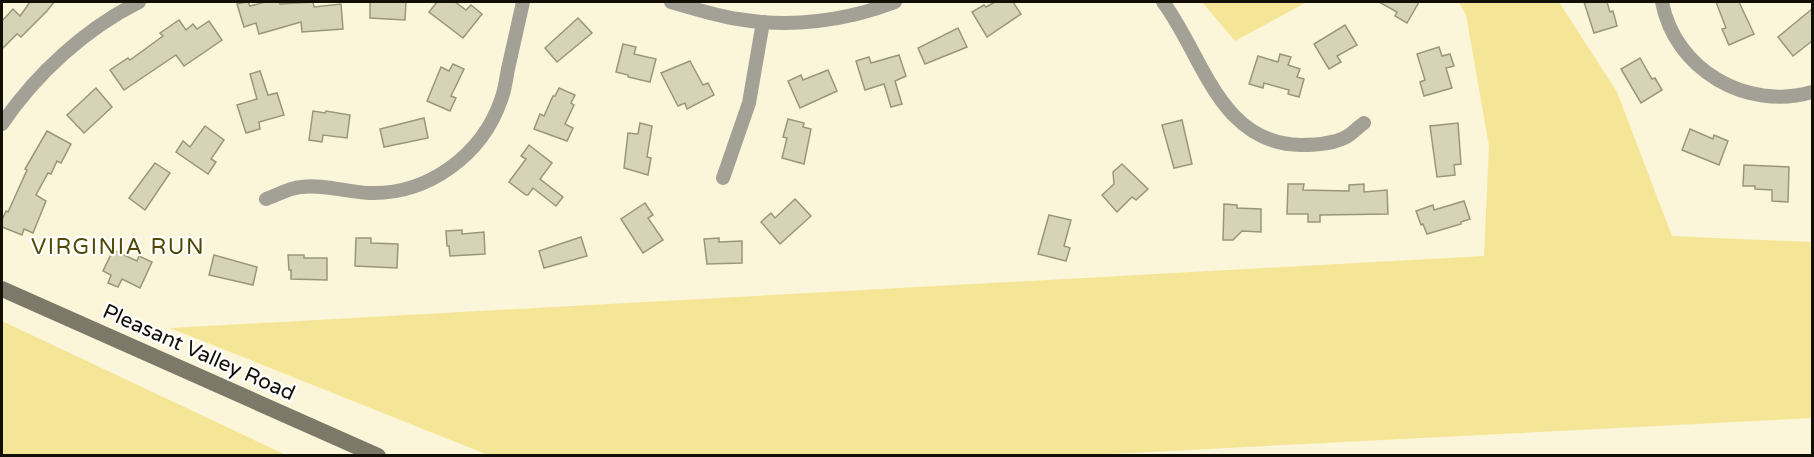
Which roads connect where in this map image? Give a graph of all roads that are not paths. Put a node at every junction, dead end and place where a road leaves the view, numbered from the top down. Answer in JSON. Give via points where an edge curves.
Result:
{"nodes":[{"id":1,"x":523,"y":2,"type":"edge"},
{"id":2,"x":671,"y":2,"type":"edge"},
{"id":3,"x":895,"y":2,"type":"edge"},
{"id":4,"x":1162,"y":2,"type":"edge"},
{"id":5,"x":1662,"y":2,"type":"edge"},
{"id":6,"x":132,"y":3,"type":"edge"},
{"id":7,"x":763,"y":22,"type":"junction"},
{"id":8,"x":1812,"y":92,"type":"edge"},
{"id":9,"x":1364,"y":123,"type":"dead end"},
{"id":10,"x":2,"y":124,"type":"edge"},
{"id":11,"x":723,"y":178,"type":"dead end"},
{"id":12,"x":266,"y":199,"type":"dead end"},
{"id":13,"x":2,"y":290,"type":"edge"},
{"id":14,"x":378,"y":456,"type":"edge"}],
"edges":[{"from":1,"to":12,"type":"street","via":[[502,98],[493,120],[474,148],[448,170],[417,186],[386,192],[312,186]]},
{"from":2,"to":7,"type":"street"},
{"from":3,"to":7,"type":"street","via":[[840,18]]},
{"from":4,"to":9,"type":"street","via":[[1182,29],[1217,95],[1248,128],[1292,145],[1317,145],[1346,137]]},
{"from":5,"to":8,"type":"street","via":[[1678,42],[1691,59],[1718,81],[1765,97]]},
{"from":6,"to":10,"type":"street","via":[[47,70]]},
{"from":7,"to":11,"type":"street","via":[[749,103]]},
{"from":13,"to":14,"type":"main road","name":"Pleasant Valley Road"}]}
